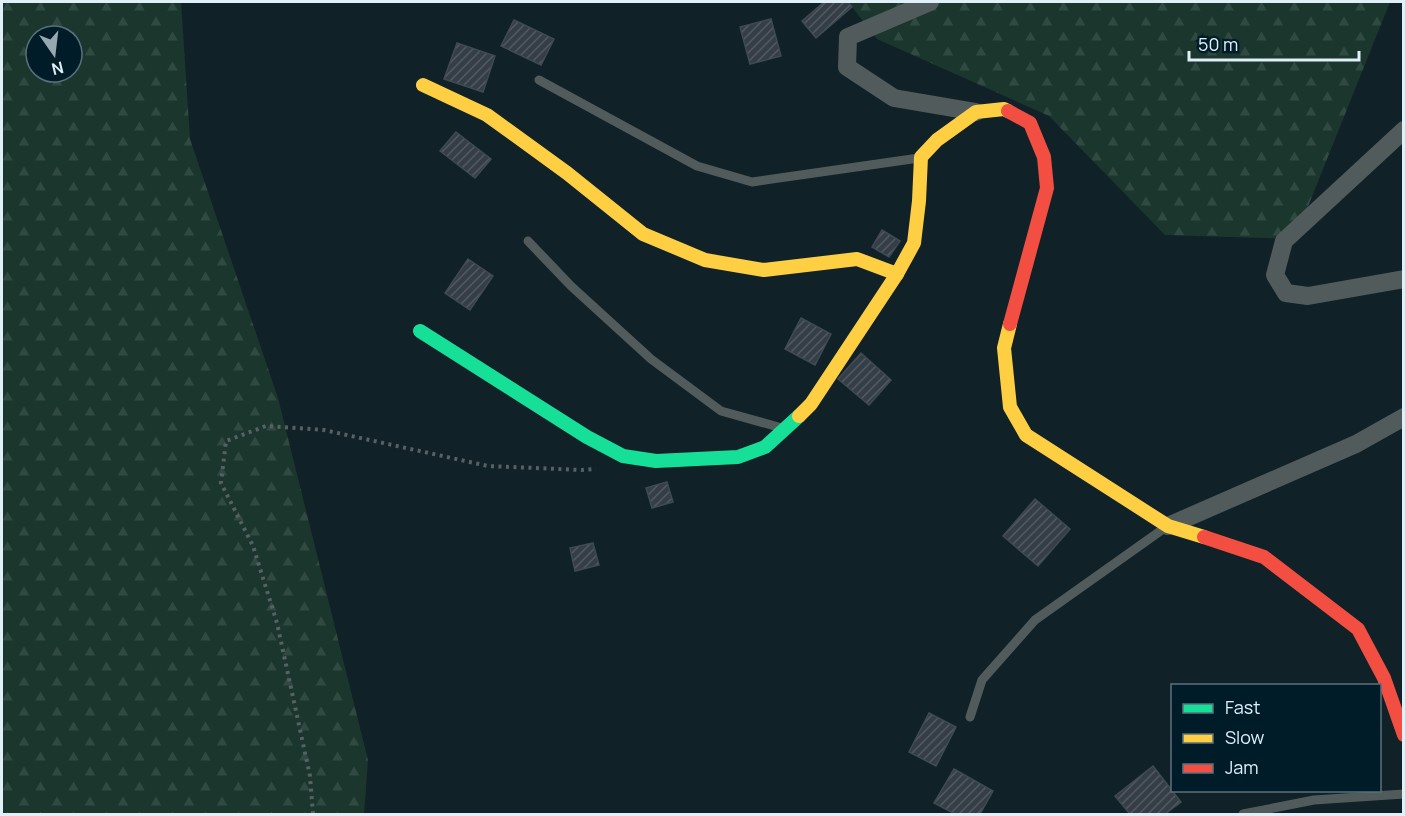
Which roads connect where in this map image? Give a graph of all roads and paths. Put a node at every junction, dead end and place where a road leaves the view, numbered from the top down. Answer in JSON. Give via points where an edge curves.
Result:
{"nodes":[{"id":1,"x":930,"y":2,"type":"edge"},
{"id":2,"x":539,"y":80,"type":"dead end"},
{"id":3,"x":423,"y":85,"type":"dead end"},
{"id":4,"x":976,"y":112,"type":"junction"},
{"id":5,"x":1404,"y":130,"type":"edge"},
{"id":6,"x":921,"y":157,"type":"junction"},
{"id":7,"x":528,"y":240,"type":"dead end"},
{"id":8,"x":897,"y":274,"type":"junction"},
{"id":9,"x":1404,"y":279,"type":"edge"},
{"id":10,"x":420,"y":331,"type":"dead end"},
{"id":11,"x":1404,"y":417,"type":"edge"},
{"id":12,"x":784,"y":429,"type":"junction"},
{"id":13,"x":603,"y":468,"type":"dead end"},
{"id":14,"x":1168,"y":526,"type":"junction"},
{"id":15,"x":970,"y":717,"type":"dead end"},
{"id":16,"x":1404,"y":735,"type":"edge"},
{"id":17,"x":1404,"y":794,"type":"edge"},
{"id":18,"x":313,"y":814,"type":"edge"},
{"id":19,"x":1243,"y":814,"type":"edge"}],
"edges":[{"from":1,"to":4,"type":"street","via":[[848,37],[847,67],[894,98]]},
{"from":2,"to":6,"type":"lane","via":[[697,166],[752,182]]},
{"from":3,"to":8,"type":"street","via":[[487,115],[643,234],[705,260],[764,270],[857,259]]},
{"from":4,"to":6,"type":"street","via":[[937,140]]},
{"from":4,"to":14,"type":"street","via":[[1004,109],[1030,123],[1044,157],[1047,188],[1005,348],[1010,407],[1026,435]]},
{"from":5,"to":9,"type":"street","via":[[1284,241],[1275,275],[1286,293],[1308,296]]},
{"from":6,"to":8,"type":"street","via":[[914,243]]},
{"from":7,"to":12,"type":"lane","via":[[571,286],[651,359],[721,411]]},
{"from":8,"to":12,"type":"street","via":[[811,404]]},
{"from":10,"to":12,"type":"street","via":[[623,456],[656,461],[738,457],[765,447]]},
{"from":11,"to":14,"type":"street","via":[[1356,444]]},
{"from":13,"to":18,"type":"path","via":[[488,466],[324,430],[266,426],[226,441],[221,483],[253,546],[277,623],[310,776]]},
{"from":14,"to":15,"type":"lane","via":[[1035,620],[982,680]]},
{"from":14,"to":16,"type":"street","via":[[1264,557],[1358,629],[1384,678]]},
{"from":17,"to":19,"type":"lane","via":[[1314,800]]}]}
